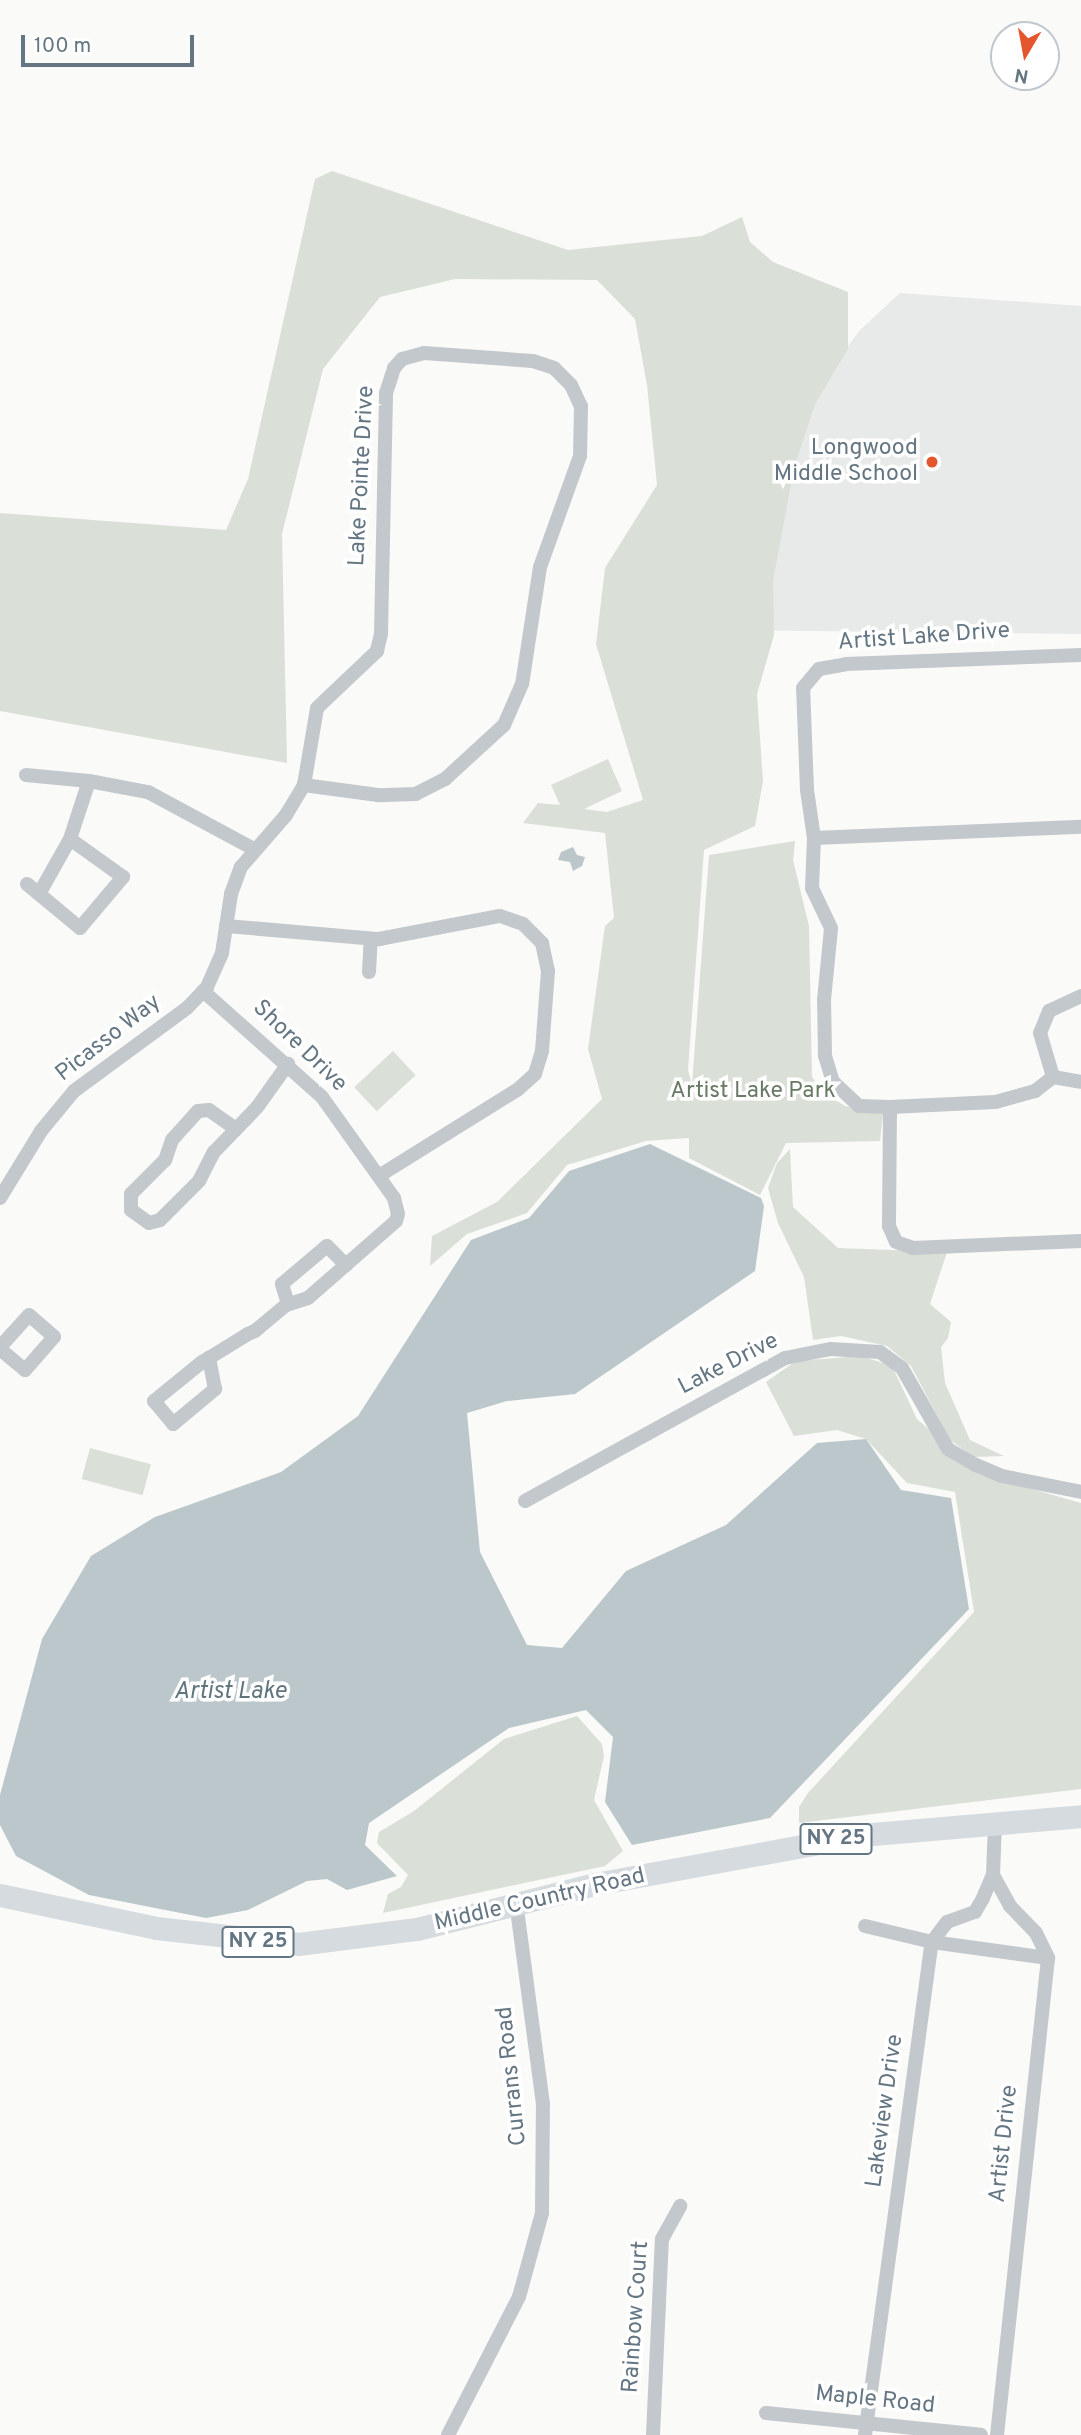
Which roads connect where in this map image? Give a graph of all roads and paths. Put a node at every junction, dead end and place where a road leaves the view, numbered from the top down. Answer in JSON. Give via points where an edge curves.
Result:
{"nodes":[{"id":1,"x":1081,"y":655,"type":"edge"},
{"id":2,"x":26,"y":775,"type":"dead end"},
{"id":3,"x":89,"y":781,"type":"junction"},
{"id":4,"x":304,"y":785,"type":"junction"},
{"id":5,"x":1081,"y":827,"type":"edge"},
{"id":6,"x":814,"y":838,"type":"junction"},
{"id":7,"x":70,"y":839,"type":"junction"},
{"id":8,"x":254,"y":849,"type":"junction"},
{"id":9,"x":27,"y":884,"type":"dead end"},
{"id":10,"x":39,"y":894,"type":"junction"},
{"id":11,"x":226,"y":926,"type":"junction"},
{"id":12,"x":371,"y":939,"type":"junction"},
{"id":13,"x":222,"y":953,"type":"joint"},
{"id":14,"x":369,"y":972,"type":"dead end"},
{"id":15,"x":203,"y":991,"type":"junction"},
{"id":16,"x":1081,"y":996,"type":"edge"},
{"id":17,"x":288,"y":1064,"type":"junction"},
{"id":18,"x":1053,"y":1077,"type":"junction"},
{"id":19,"x":1081,"y":1082,"type":"edge"},
{"id":20,"x":890,"y":1107,"type":"junction"},
{"id":21,"x":236,"y":1129,"type":"junction"},
{"id":22,"x":379,"y":1176,"type":"junction"},
{"id":23,"x":0,"y":1198,"type":"edge"},
{"id":24,"x":1081,"y":1241,"type":"edge"},
{"id":25,"x":346,"y":1265,"type":"junction"},
{"id":26,"x":288,"y":1304,"type":"junction"},
{"id":27,"x":209,"y":1358,"type":"junction"},
{"id":28,"x":1081,"y":1492,"type":"edge"},
{"id":29,"x":525,"y":1501,"type":"dead end"},
{"id":30,"x":1081,"y":1816,"type":"edge"},
{"id":31,"x":995,"y":1822,"type":"junction"},
{"id":32,"x":993,"y":1875,"type":"junction"},
{"id":33,"x":0,"y":1895,"type":"edge"},
{"id":34,"x":516,"y":1902,"type":"junction"},
{"id":35,"x":865,"y":1926,"type":"dead end"},
{"id":36,"x":932,"y":1942,"type":"junction"},
{"id":37,"x":1048,"y":1958,"type":"junction"},
{"id":38,"x":680,"y":2206,"type":"dead end"},
{"id":39,"x":766,"y":2413,"type":"dead end"},
{"id":40,"x":866,"y":2429,"type":"edge"},
{"id":41,"x":448,"y":2435,"type":"edge"},
{"id":42,"x":653,"y":2435,"type":"edge"},
{"id":43,"x":981,"y":2435,"type":"edge"},
{"id":44,"x":997,"y":2435,"type":"edge"}],
"edges":[{"from":1,"to":6,"type":"street","name":"Artist Lake Drive","via":[[851,663],[812,673],[803,688]]},
{"from":2,"to":3,"type":"street"},
{"from":3,"to":7,"type":"street"},
{"from":3,"to":8,"type":"street","via":[[148,792]]},
{"from":4,"to":4,"type":"street","name":"Lake Pointe Drive","via":[[378,795],[415,794],[446,779],[504,725],[522,684],[540,567],[580,456],[581,406],[571,385],[554,368],[533,361],[424,353],[402,359],[394,368],[386,393],[381,475],[381,634],[370,660],[317,708]]},
{"from":4,"to":8,"type":"street","name":"Lake Pointe Drive","via":[[286,815]]},
{"from":5,"to":6,"type":"street"},
{"from":6,"to":20,"type":"street","name":"Artist Lake Drive","via":[[812,888],[831,928],[825,961],[828,1069],[840,1092],[859,1106]]},
{"from":7,"to":10,"type":"street"},
{"from":7,"to":10,"type":"street","via":[[123,877],[80,928]]},
{"from":8,"to":11,"type":"street","name":"Lake Pointe Drive","via":[[236,879]]},
{"from":9,"to":10,"type":"street"},
{"from":11,"to":12,"type":"street"},
{"from":11,"to":13,"type":"street","name":"Lake Pointe Drive"},
{"from":12,"to":14,"type":"street"},
{"from":12,"to":22,"type":"street","via":[[500,916],[535,933],[548,971],[542,1051],[535,1074],[517,1090]]},
{"from":13,"to":15,"type":"street","name":"Picasso Way"},
{"from":15,"to":17,"type":"street","name":"Shore Drive"},
{"from":15,"to":23,"type":"street","name":"Picasso Way","via":[[187,1008],[75,1091],[41,1131]]},
{"from":16,"to":18,"type":"street","via":[[1044,1016],[1040,1033]]},
{"from":17,"to":21,"type":"street"},
{"from":17,"to":22,"type":"street","name":"Shore Drive","via":[[322,1097]]},
{"from":18,"to":19,"type":"street"},
{"from":18,"to":20,"type":"street","name":"Artist Lake Drive","via":[[1035,1091],[995,1102]]},
{"from":20,"to":24,"type":"street","via":[[889,1226],[896,1242],[913,1248]]},
{"from":21,"to":21,"type":"street","via":[[214,1152],[199,1181],[160,1220],[149,1223],[131,1210],[131,1194],[165,1160],[172,1140],[198,1111],[209,1110]]},
{"from":22,"to":25,"type":"street","name":"Shore Drive","via":[[398,1214],[396,1221]]},
{"from":25,"to":26,"type":"street","via":[[308,1298]]},
{"from":25,"to":26,"type":"street","via":[[327,1246],[282,1284]]},
{"from":26,"to":27,"type":"street","via":[[255,1331]]},
{"from":27,"to":27,"type":"street","via":[[215,1389],[173,1424],[154,1401]]},
{"from":28,"to":29,"type":"street","name":"Lake Drive","via":[[1002,1476],[948,1449],[902,1368],[880,1352],[831,1349],[785,1358]]},
{"from":30,"to":31,"type":"main road","name":"Middle Country Road","number":"NY 25"},
{"from":31,"to":32,"type":"street"},
{"from":31,"to":34,"type":"main road","name":"Middle Country Road","number":"NY 25","via":[[861,1835]]},
{"from":32,"to":36,"type":"street","via":[[975,1912],[947,1922]]},
{"from":32,"to":37,"type":"street","via":[[1010,1906],[1036,1933]]},
{"from":33,"to":34,"type":"main road","name":"Middle Country Road","number":"NY 25","via":[[156,1928],[298,1944],[416,1929]]},
{"from":34,"to":41,"type":"street","name":"Currans Road","via":[[543,2104],[542,2213],[519,2297]]},
{"from":35,"to":36,"type":"street"},
{"from":36,"to":37,"type":"street"},
{"from":36,"to":40,"type":"street","name":"Lakeview Drive"},
{"from":37,"to":44,"type":"street","name":"Artist Drive"},
{"from":38,"to":42,"type":"street","name":"Rainbow Court","via":[[662,2239]]},
{"from":39,"to":40,"type":"street","name":"Maple Road"},
{"from":40,"to":43,"type":"street","name":"Maple Road"}]}
